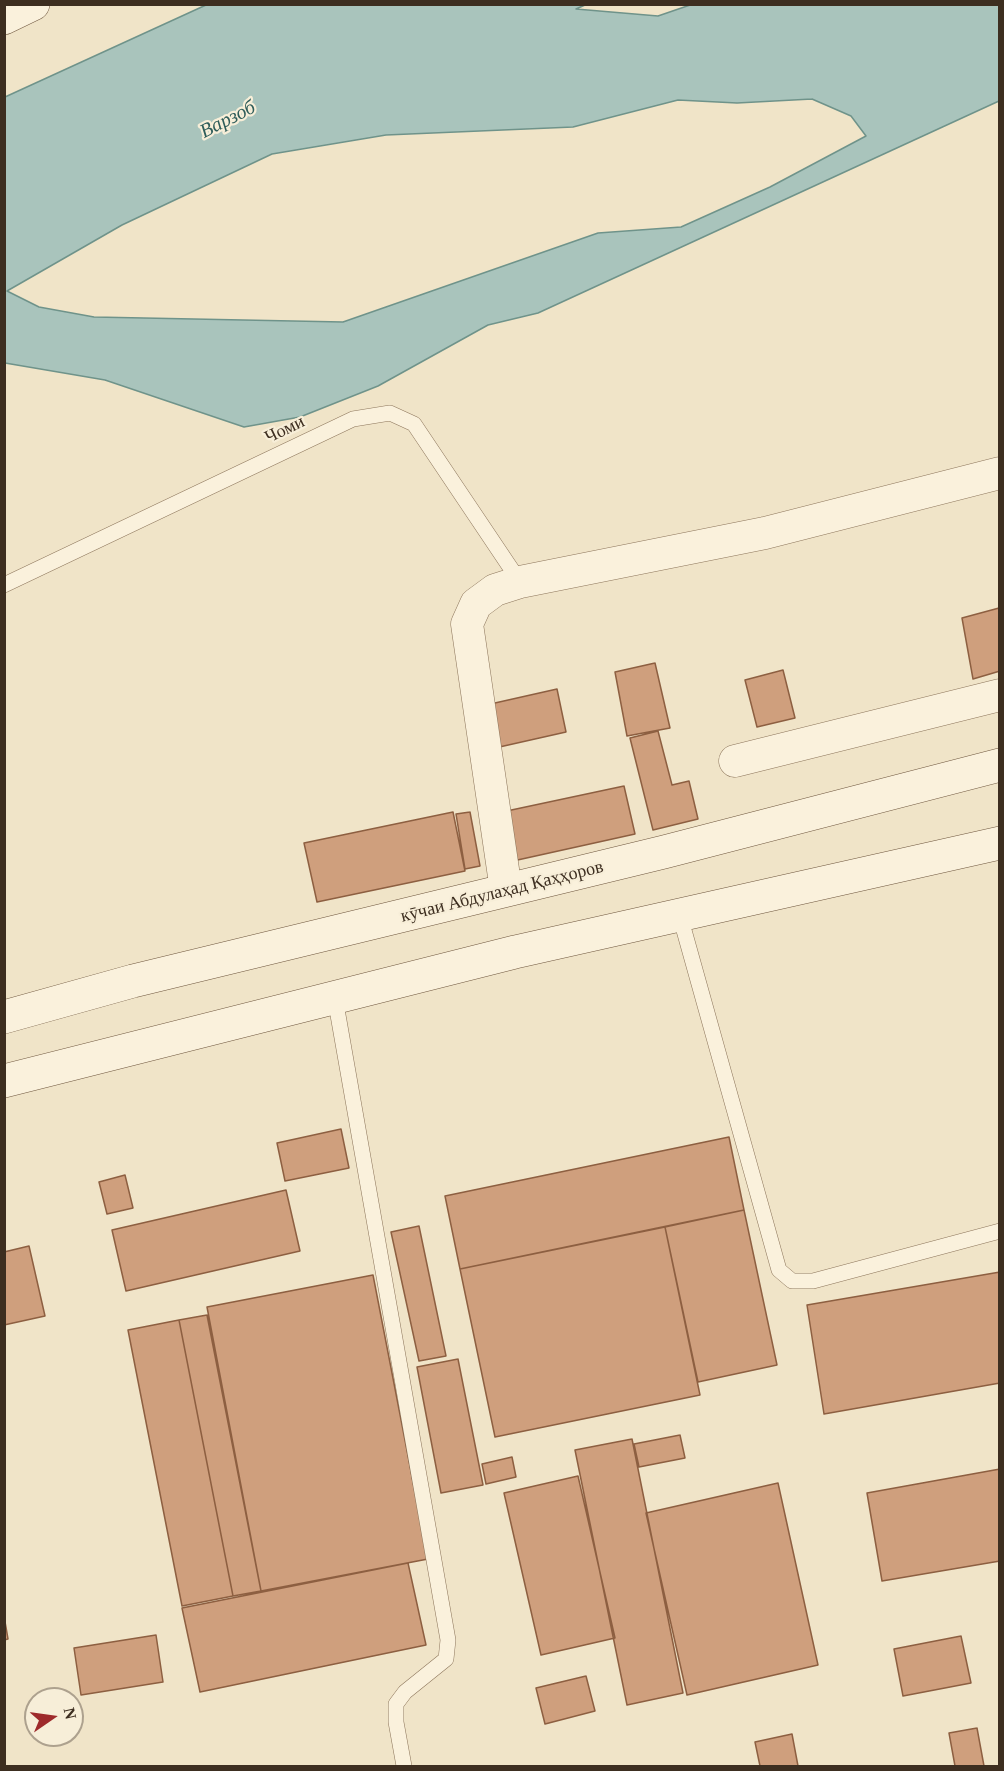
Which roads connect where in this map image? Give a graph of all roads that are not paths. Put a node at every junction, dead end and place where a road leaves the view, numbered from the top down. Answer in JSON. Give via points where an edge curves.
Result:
{"nodes":[{"id":1,"x":33,"y":4,"type":"edge"},
{"id":2,"x":4,"y":18,"type":"edge"},
{"id":3,"x":999,"y":473,"type":"edge"},
{"id":4,"x":520,"y":582,"type":"junction"},
{"id":5,"x":4,"y":585,"type":"edge"},
{"id":6,"x":999,"y":695,"type":"edge"},
{"id":7,"x":735,"y":761,"type":"dead end"},
{"id":8,"x":999,"y":765,"type":"edge"},
{"id":9,"x":999,"y":843,"type":"edge"},
{"id":10,"x":506,"y":890,"type":"junction"},
{"id":11,"x":680,"y":916,"type":"junction"},
{"id":12,"x":335,"y":998,"type":"junction"},
{"id":13,"x":4,"y":1017,"type":"edge"},
{"id":14,"x":4,"y":1081,"type":"edge"},
{"id":15,"x":999,"y":1231,"type":"edge"},
{"id":16,"x":404,"y":1767,"type":"edge"}],
"edges":[{"from":1,"to":2,"type":"main road"},
{"from":3,"to":4,"type":"street","via":[[765,533]]},
{"from":4,"to":5,"type":"lane","name":"Чоми","via":[[414,424],[390,412],[353,419]]},
{"from":4,"to":10,"type":"street","via":[[495,590],[476,604],[467,624]]},
{"from":6,"to":7,"type":"street"},
{"from":8,"to":10,"type":"main road","name":"кӯчаи Абдулаҳад Қаҳҳоров"},
{"from":9,"to":11,"type":"main road"},
{"from":10,"to":13,"type":"main road","name":"кӯчаи Абдулаҳад Қаҳҳоров","via":[[133,981]]},
{"from":11,"to":12,"type":"main road","via":[[515,952]]},
{"from":11,"to":15,"type":"lane","via":[[779,1270],[792,1281],[813,1281]]},
{"from":12,"to":14,"type":"main road"},
{"from":12,"to":16,"type":"lane","via":[[448,1640],[446,1659],[396,1704]]}]}
